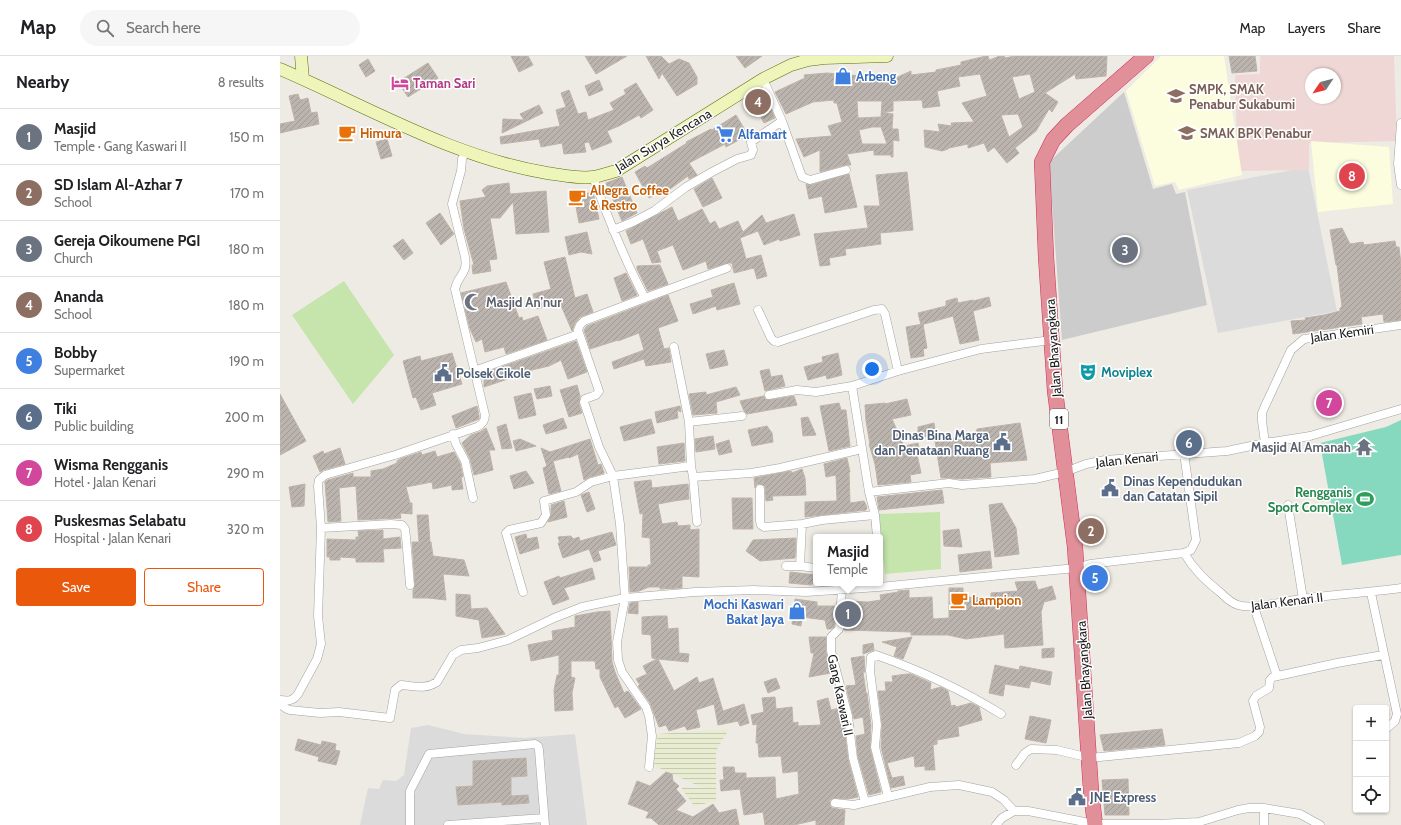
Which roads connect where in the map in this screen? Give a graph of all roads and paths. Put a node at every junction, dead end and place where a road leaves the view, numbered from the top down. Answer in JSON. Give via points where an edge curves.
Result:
{"nodes":[{"id":1,"x":302,"y":56,"type":"edge"},
{"id":2,"x":887,"y":56,"type":"edge"},
{"id":3,"x":1146,"y":56,"type":"edge"},
{"id":4,"x":807,"y":58,"type":"edge"},
{"id":5,"x":280,"y":69,"type":"edge"},
{"id":6,"x":303,"y":79,"type":"junction"},
{"id":7,"x":763,"y":79,"type":"junction"},
{"id":8,"x":782,"y":122,"type":"junction"},
{"id":9,"x":1401,"y":123,"type":"edge"},
{"id":10,"x":466,"y":151,"type":"junction"},
{"id":11,"x":846,"y":170,"type":"dead end"},
{"id":12,"x":592,"y":177,"type":"junction"},
{"id":13,"x":1401,"y":185,"type":"edge"},
{"id":14,"x":613,"y":230,"type":"junction"},
{"id":15,"x":727,"y":268,"type":"dead end"},
{"id":16,"x":645,"y":298,"type":"junction"},
{"id":17,"x":758,"y":310,"type":"dead end"},
{"id":18,"x":1401,"y":325,"type":"edge"},
{"id":19,"x":579,"y":334,"type":"junction"},
{"id":20,"x":1052,"y":340,"type":"junction"},
{"id":21,"x":674,"y":347,"type":"dead end"},
{"id":22,"x":474,"y":371,"type":"junction"},
{"id":23,"x":898,"y":371,"type":"junction"},
{"id":24,"x":852,"y":386,"type":"junction"},
{"id":25,"x":769,"y":396,"type":"dead end"},
{"id":26,"x":1401,"y":409,"type":"edge"},
{"id":27,"x":742,"y":416,"type":"dead end"},
{"id":28,"x":689,"y":422,"type":"junction"},
{"id":29,"x":453,"y":434,"type":"junction"},
{"id":30,"x":1265,"y":443,"type":"junction"},
{"id":31,"x":862,"y":449,"type":"junction"},
{"id":32,"x":1184,"y":453,"type":"junction"},
{"id":33,"x":691,"y":466,"type":"junction"},
{"id":34,"x":1065,"y":472,"type":"junction"},
{"id":35,"x":613,"y":476,"type":"junction"},
{"id":36,"x":693,"y":477,"type":"junction"},
{"id":37,"x":760,"y":489,"type":"dead end"},
{"id":38,"x":869,"y":492,"type":"junction"},
{"id":39,"x":473,"y":498,"type":"dead end"},
{"id":40,"x":1288,"y":505,"type":"dead end"},
{"id":41,"x":875,"y":515,"type":"junction"},
{"id":42,"x":697,"y":522,"type":"dead end"},
{"id":43,"x":802,"y":524,"type":"junction"},
{"id":44,"x":321,"y":528,"type":"junction"},
{"id":45,"x":877,"y":534,"type":"edge"},
{"id":46,"x":1184,"y":553,"type":"junction"},
{"id":47,"x":786,"y":566,"type":"dead end"},
{"id":48,"x":800,"y":566,"type":"junction"},
{"id":49,"x":813,"y":568,"type":"edge"},
{"id":50,"x":1076,"y":568,"type":"junction"},
{"id":51,"x":410,"y":585,"type":"dead end"},
{"id":52,"x":883,"y":585,"type":"edge"},
{"id":53,"x":872,"y":586,"type":"edge"},
{"id":54,"x":1401,"y":588,"type":"edge"},
{"id":55,"x":842,"y":590,"type":"junction"},
{"id":56,"x":523,"y":592,"type":"dead end"},
{"id":57,"x":1370,"y":592,"type":"junction"},
{"id":58,"x":625,"y":598,"type":"junction"},
{"id":59,"x":1303,"y":599,"type":"junction"},
{"id":60,"x":1254,"y":607,"type":"junction"},
{"id":61,"x":1383,"y":655,"type":"junction"},
{"id":62,"x":1277,"y":676,"type":"junction"},
{"id":63,"x":1401,"y":695,"type":"edge"},
{"id":64,"x":280,"y":700,"type":"edge"},
{"id":65,"x":1394,"y":701,"type":"junction"},
{"id":66,"x":280,"y":704,"type":"edge"},
{"id":67,"x":1001,"y":714,"type":"dead end"},
{"id":68,"x":1389,"y":726,"type":"edge"},
{"id":69,"x":1090,"y":758,"type":"junction"},
{"id":70,"x":1016,"y":765,"type":"dead end"},
{"id":71,"x":649,"y":767,"type":"dead end"},
{"id":72,"x":888,"y":796,"type":"junction"},
{"id":73,"x":865,"y":802,"type":"junction"},
{"id":74,"x":836,"y":803,"type":"dead end"},
{"id":75,"x":1264,"y":808,"type":"junction"},
{"id":76,"x":1014,"y":812,"type":"junction"},
{"id":77,"x":545,"y":821,"type":"edge"},
{"id":78,"x":1095,"y":824,"type":"edge"},
{"id":79,"x":1170,"y":824,"type":"edge"},
{"id":80,"x":410,"y":825,"type":"edge"},
{"id":81,"x":448,"y":825,"type":"edge"},
{"id":82,"x":996,"y":825,"type":"edge"},
{"id":83,"x":1264,"y":825,"type":"edge"},
{"id":84,"x":1320,"y":825,"type":"edge"}],
"edges":[{"from":1,"to":6,"type":"street"},
{"from":2,"to":4,"type":"street","name":"Jalan Surya Kencana"},
{"from":3,"to":20,"type":"highway","name":"Jalan Bhayangkara","number":"11","via":[[1067,125],[1053,140],[1042,162]]},
{"from":4,"to":7,"type":"street","name":"Jalan Surya Kencana"},
{"from":5,"to":6,"type":"street","name":"Jalan Surya Kencana"},
{"from":6,"to":10,"type":"street","name":"Jalan Surya Kencana","via":[[386,118]]},
{"from":7,"to":8,"type":"street"},
{"from":7,"to":12,"type":"street","name":"Jalan Surya Kencana","via":[[628,164]]},
{"from":8,"to":11,"type":"street","via":[[802,177],[810,180]]},
{"from":8,"to":14,"type":"street","via":[[751,142],[751,155],[712,172],[686,187],[654,211]]},
{"from":9,"to":13,"type":"street","via":[[1398,164]]},
{"from":10,"to":12,"type":"street","name":"Jalan Surya Kencana","via":[[526,170]]},
{"from":10,"to":22,"type":"street","via":[[452,204],[466,266],[454,289]]},
{"from":12,"to":14,"type":"street"},
{"from":14,"to":16,"type":"street"},
{"from":15,"to":16,"type":"street"},
{"from":16,"to":19,"type":"street","via":[[584,321],[580,324]]},
{"from":17,"to":23,"type":"street","via":[[771,338],[778,342],[882,309],[886,314]]},
{"from":18,"to":30,"type":"street","name":"Jalan Kemiri","via":[[1304,339],[1294,346],[1262,413]]},
{"from":19,"to":22,"type":"street"},
{"from":19,"to":35,"type":"street","via":[[600,391],[584,402],[599,447]]},
{"from":20,"to":23,"type":"street","via":[[981,349]]},
{"from":20,"to":34,"type":"highway","name":"Jalan Bhayangkara","number":"11","via":[[1055,391]]},
{"from":21,"to":28,"type":"street"},
{"from":22,"to":29,"type":"street","via":[[485,420],[478,427]]},
{"from":23,"to":24,"type":"street"},
{"from":24,"to":25,"type":"street","via":[[816,392],[797,390]]},
{"from":24,"to":31,"type":"street"},
{"from":26,"to":30,"type":"street","name":"Jalan Kenari","via":[[1310,436]]},
{"from":27,"to":28,"type":"street"},
{"from":28,"to":33,"type":"street"},
{"from":29,"to":39,"type":"street","via":[[465,461]]},
{"from":29,"to":44,"type":"street","via":[[395,455],[321,477],[318,486]]},
{"from":30,"to":32,"type":"street","name":"Jalan Kenari","via":[[1227,451]]},
{"from":31,"to":36,"type":"street","via":[[751,473]]},
{"from":31,"to":38,"type":"street"},
{"from":32,"to":34,"type":"street","name":"Jalan Kenari","via":[[1105,460]]},
{"from":32,"to":46,"type":"street","via":[[1196,540],[1191,550]]},
{"from":33,"to":35,"type":"street"},
{"from":33,"to":36,"type":"street"},
{"from":34,"to":38,"type":"street","name":"Jalan Kenari","via":[[1035,479],[962,485],[949,483]]},
{"from":34,"to":50,"type":"highway","name":"Jalan Bhayangkara","number":"11"},
{"from":35,"to":56,"type":"street","via":[[592,482],[576,492],[546,500],[544,521],[507,532]]},
{"from":35,"to":58,"type":"street","via":[[620,524]]},
{"from":36,"to":42,"type":"street"},
{"from":37,"to":43,"type":"street","via":[[761,525],[769,527]]},
{"from":38,"to":41,"type":"street"},
{"from":40,"to":59,"type":"street"},
{"from":41,"to":43,"type":"street"},
{"from":41,"to":45,"type":"street"},
{"from":43,"to":48,"type":"street"},
{"from":44,"to":51,"type":"street","via":[[402,525],[405,529]]},
{"from":44,"to":64,"type":"street","via":[[318,597],[321,644],[317,659],[295,698],[290,701]]},
{"from":46,"to":50,"type":"street","via":[[1090,564]]},
{"from":46,"to":60,"type":"street","name":"Jalan Kenari II","via":[[1200,577],[1232,602]]},
{"from":47,"to":48,"type":"street"},
{"from":48,"to":49,"type":"street"},
{"from":50,"to":52,"type":"street"},
{"from":50,"to":69,"type":"highway","name":"Jalan Bhayangkara","number":"11"},
{"from":53,"to":55,"type":"street"},
{"from":54,"to":57,"type":"street","name":"Jalan Kenari II"},
{"from":55,"to":58,"type":"street","via":[[695,592]]},
{"from":55,"to":73,"type":"street","name":"Gang Kaswari II","via":[[839,629],[832,637],[831,651],[848,716],[853,758]]},
{"from":57,"to":59,"type":"street","name":"Jalan Kenari II"},
{"from":57,"to":61,"type":"street"},
{"from":58,"to":66,"type":"street","via":[[582,607],[508,640],[456,652],[434,684],[420,688],[401,685],[395,690],[390,718],[339,712],[312,713],[287,709]]},
{"from":58,"to":71,"type":"street","via":[[617,642],[618,660],[622,672],[646,707],[649,716],[652,736]]},
{"from":59,"to":60,"type":"street","name":"Jalan Kenari II"},
{"from":60,"to":62,"type":"street"},
{"from":61,"to":62,"type":"street"},
{"from":61,"to":65,"type":"street"},
{"from":62,"to":69,"type":"street","via":[[1271,679],[1268,689],[1254,699],[1260,730],[1247,740],[1216,746]]},
{"from":63,"to":65,"type":"street"},
{"from":65,"to":68,"type":"street","via":[[1397,714],[1395,721]]},
{"from":67,"to":72,"type":"street","via":[[926,674],[871,657],[877,725],[876,747]]},
{"from":69,"to":70,"type":"street","via":[[1057,750],[1031,749]]},
{"from":69,"to":78,"type":"highway","name":"Jalan Bhayangkara","number":"11"},
{"from":72,"to":73,"type":"street"},
{"from":72,"to":76,"type":"street","via":[[930,787],[959,786],[992,792],[1004,800]]},
{"from":73,"to":74,"type":"street","via":[[854,805]]},
{"from":75,"to":79,"type":"street","via":[[1238,810],[1199,822]]},
{"from":75,"to":83,"type":"street"},
{"from":75,"to":84,"type":"street","via":[[1300,814]]},
{"from":76,"to":78,"type":"street","via":[[1028,811]]},
{"from":76,"to":82,"type":"street","via":[[1002,818]]},
{"from":77,"to":80,"type":"street","via":[[539,750],[535,744],[429,754],[410,791]]},
{"from":77,"to":81,"type":"street"},
{"from":78,"to":79,"type":"street"}]}
